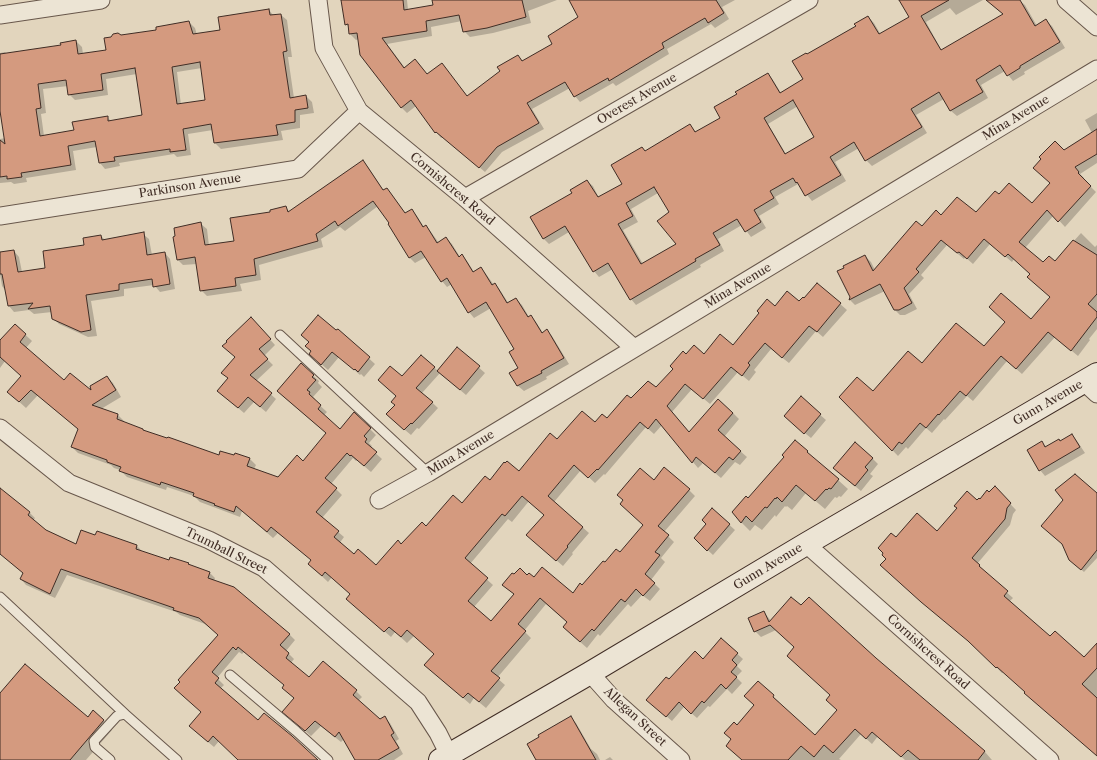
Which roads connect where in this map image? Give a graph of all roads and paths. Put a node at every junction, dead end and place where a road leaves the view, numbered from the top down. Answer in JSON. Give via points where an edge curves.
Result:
{"nodes":[{"id":1,"x":101,"y":0,"type":"edge"},
{"id":2,"x":318,"y":0,"type":"edge"},
{"id":3,"x":809,"y":0,"type":"edge"},
{"id":4,"x":1066,"y":0,"type":"edge"},
{"id":5,"x":0,"y":16,"type":"edge"},
{"id":6,"x":1097,"y":26,"type":"edge"},
{"id":7,"x":1097,"y":69,"type":"edge"},
{"id":8,"x":359,"y":111,"type":"junction"},
{"id":9,"x":465,"y":198,"type":"junction"},
{"id":10,"x":0,"y":216,"type":"edge"},
{"id":11,"x":280,"y":335,"type":"dead end"},
{"id":12,"x":634,"y":348,"type":"junction"},
{"id":13,"x":1093,"y":383,"type":"edge"},
{"id":14,"x":0,"y":428,"type":"edge"},
{"id":15,"x":428,"y":473,"type":"junction"},
{"id":16,"x":379,"y":500,"type":"dead end"},
{"id":17,"x":806,"y":544,"type":"junction"},
{"id":18,"x":0,"y":597,"type":"edge"},
{"id":19,"x":590,"y":673,"type":"junction"},
{"id":20,"x":230,"y":675,"type":"dead end"},
{"id":21,"x":125,"y":714,"type":"junction"},
{"id":22,"x":444,"y":757,"type":"edge"},
{"id":23,"x":110,"y":760,"type":"edge"},
{"id":24,"x":177,"y":760,"type":"edge"},
{"id":25,"x":328,"y":760,"type":"edge"},
{"id":26,"x":681,"y":760,"type":"edge"},
{"id":27,"x":1050,"y":760,"type":"edge"}],
"edges":[{"from":1,"to":5,"type":"street"},
{"from":2,"to":8,"type":"street","name":"Cornishcrest Road","via":[[324,48]]},
{"from":3,"to":9,"type":"street","name":"Overest Avenue"},
{"from":4,"to":6,"type":"street"},
{"from":7,"to":12,"type":"street","name":"Mina Avenue"},
{"from":8,"to":9,"type":"street","name":"Cornishcrest Road"},
{"from":8,"to":10,"type":"street","name":"Parkinson Avenue","via":[[298,169]]},
{"from":9,"to":12,"type":"street","name":"Cornishcrest Road"},
{"from":11,"to":15,"type":"lane"},
{"from":12,"to":15,"type":"street","name":"Mina Avenue"},
{"from":13,"to":17,"type":"street","name":"Gunn Avenue"},
{"from":14,"to":22,"type":"street","name":"Trumball Street","via":[[69,483],[208,540],[264,568],[418,702],[438,733]]},
{"from":15,"to":16,"type":"street","name":"Mina Avenue"},
{"from":17,"to":19,"type":"street","name":"Gunn Avenue"},
{"from":17,"to":27,"type":"street","name":"Cornishcrest Road"},
{"from":18,"to":21,"type":"lane"},
{"from":19,"to":22,"type":"street","name":"Gunn Avenue"},
{"from":19,"to":26,"type":"street","name":"Allegan Street","via":[[614,700]]},
{"from":20,"to":25,"type":"lane"},
{"from":21,"to":23,"type":"lane","via":[[117,716],[94,741],[95,747]]},
{"from":21,"to":24,"type":"lane"}]}
